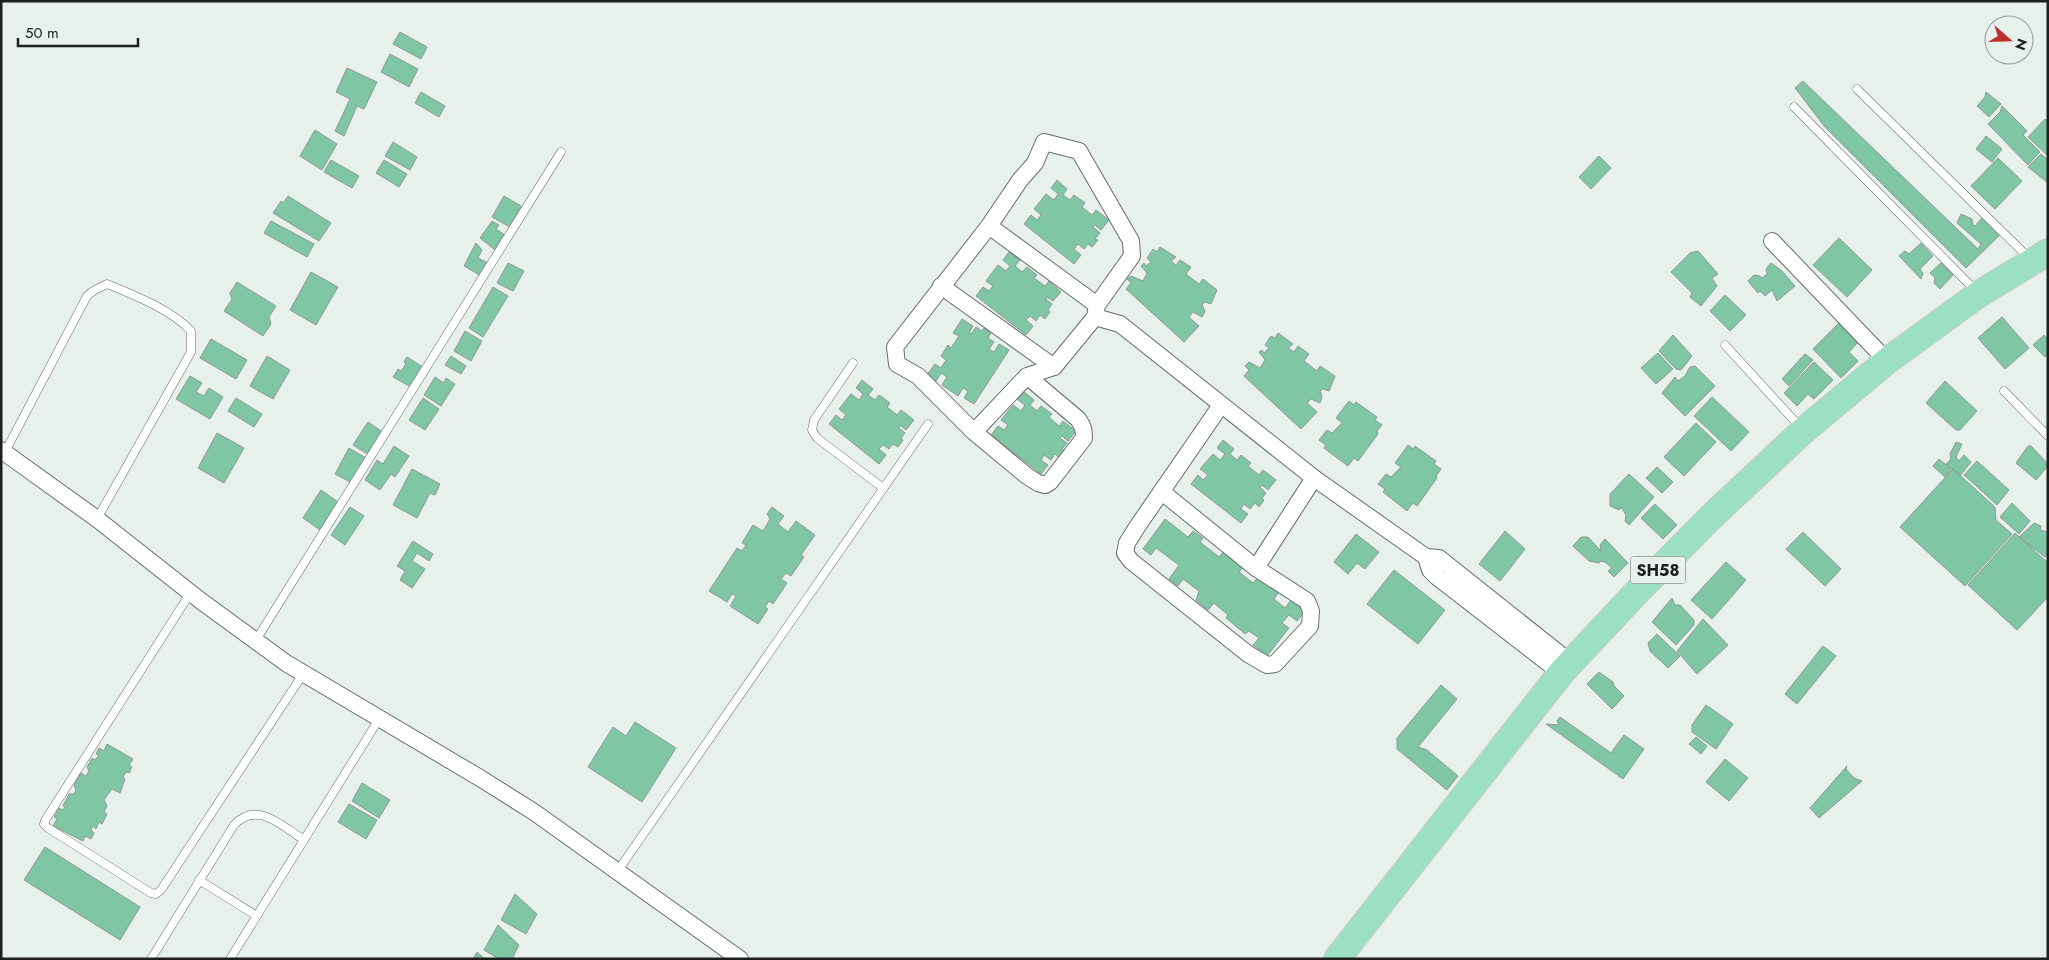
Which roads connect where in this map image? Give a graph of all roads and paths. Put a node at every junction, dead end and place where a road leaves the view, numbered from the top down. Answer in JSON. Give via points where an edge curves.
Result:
{"nodes":[{"id":1,"x":1858,"y":89,"type":"dead end"},
{"id":2,"x":1794,"y":107,"type":"dead end"},
{"id":3,"x":561,"y":152,"type":"dead end"},
{"id":4,"x":989,"y":226,"type":"junction"},
{"id":5,"x":1772,"y":241,"type":"dead end"},
{"id":6,"x":2040,"y":257,"type":"edge"},
{"id":7,"x":942,"y":286,"type":"junction"},
{"id":8,"x":1979,"y":294,"type":"junction"},
{"id":9,"x":1096,"y":311,"type":"junction"},
{"id":10,"x":1724,"y":345,"type":"dead end"},
{"id":11,"x":1887,"y":361,"type":"junction"},
{"id":12,"x":853,"y":363,"type":"dead end"},
{"id":13,"x":1054,"y":367,"type":"junction"},
{"id":14,"x":1027,"y":376,"type":"junction"},
{"id":15,"x":2004,"y":391,"type":"dead end"},
{"id":16,"x":1221,"y":404,"type":"junction"},
{"id":17,"x":928,"y":424,"type":"dead end"},
{"id":18,"x":1803,"y":431,"type":"junction"},
{"id":19,"x":974,"y":432,"type":"junction"},
{"id":20,"x":2048,"y":436,"type":"edge"},
{"id":21,"x":3,"y":451,"type":"edge"},
{"id":22,"x":1314,"y":478,"type":"junction"},
{"id":23,"x":883,"y":488,"type":"junction"},
{"id":24,"x":1162,"y":492,"type":"junction"},
{"id":25,"x":97,"y":519,"type":"junction"},
{"id":26,"x":1256,"y":568,"type":"junction"},
{"id":27,"x":191,"y":592,"type":"junction"},
{"id":28,"x":256,"y":640,"type":"junction"},
{"id":29,"x":1566,"y":668,"type":"junction"},
{"id":30,"x":303,"y":674,"type":"junction"},
{"id":31,"x":379,"y":719,"type":"junction"},
{"id":32,"x":304,"y":840,"type":"junction"},
{"id":33,"x":617,"y":872,"type":"junction"},
{"id":34,"x":198,"y":880,"type":"junction"},
{"id":35,"x":257,"y":916,"type":"junction"},
{"id":36,"x":151,"y":959,"type":"edge"},
{"id":37,"x":230,"y":959,"type":"edge"},
{"id":38,"x":740,"y":959,"type":"edge"},
{"id":39,"x":1337,"y":959,"type":"edge"}],
"edges":[{"from":1,"to":6,"type":"lane"},
{"from":2,"to":8,"type":"lane"},
{"from":3,"to":28,"type":"lane"},
{"from":4,"to":7,"type":"street"},
{"from":4,"to":9,"type":"street"},
{"from":4,"to":9,"type":"street","via":[[1035,163],[1044,142],[1079,151],[1132,247],[1132,256]]},
{"from":5,"to":11,"type":"street"},
{"from":6,"to":8,"type":"main road","number":"SH58"},
{"from":7,"to":13,"type":"street"},
{"from":7,"to":19,"type":"street","via":[[895,347],[897,364],[918,376]]},
{"from":8,"to":11,"type":"main road","number":"SH58"},
{"from":9,"to":13,"type":"street"},
{"from":9,"to":16,"type":"street","via":[[1120,324]]},
{"from":10,"to":18,"type":"lane"},
{"from":11,"to":18,"type":"main road","number":"SH58"},
{"from":12,"to":23,"type":"lane","via":[[814,420],[812,430],[817,438]]},
{"from":13,"to":14,"type":"street"},
{"from":14,"to":19,"type":"street"},
{"from":14,"to":19,"type":"street","via":[[1078,419],[1084,431],[1084,438],[1050,482],[1038,483]]},
{"from":15,"to":20,"type":"lane"},
{"from":16,"to":22,"type":"street"},
{"from":16,"to":24,"type":"street"},
{"from":17,"to":23,"type":"lane"},
{"from":18,"to":29,"type":"main road","number":"SH58","via":[[1712,516]]},
{"from":21,"to":25,"type":"street"},
{"from":21,"to":25,"type":"lane","via":[[87,296],[93,291],[107,284],[181,320],[191,331],[190,352]]},
{"from":22,"to":26,"type":"street"},
{"from":22,"to":29,"type":"street","via":[[1426,557],[1438,558]]},
{"from":23,"to":33,"type":"lane"},
{"from":24,"to":26,"type":"street"},
{"from":24,"to":26,"type":"street","via":[[1127,543],[1125,553],[1248,654],[1267,665],[1275,664],[1310,626],[1311,611],[1307,600]]},
{"from":25,"to":27,"type":"street"},
{"from":27,"to":28,"type":"street"},
{"from":27,"to":30,"type":"lane","via":[[46,819],[44,824],[48,828],[156,894]]},
{"from":28,"to":30,"type":"street"},
{"from":29,"to":39,"type":"main road","number":"SH58"},
{"from":30,"to":31,"type":"street"},
{"from":31,"to":32,"type":"lane"},
{"from":31,"to":33,"type":"street","via":[[526,807]]},
{"from":32,"to":34,"type":"lane","via":[[272,819],[248,814],[234,825]]},
{"from":32,"to":35,"type":"lane"},
{"from":33,"to":38,"type":"street"},
{"from":34,"to":35,"type":"lane"},
{"from":34,"to":36,"type":"lane"},
{"from":35,"to":37,"type":"lane"}]}
